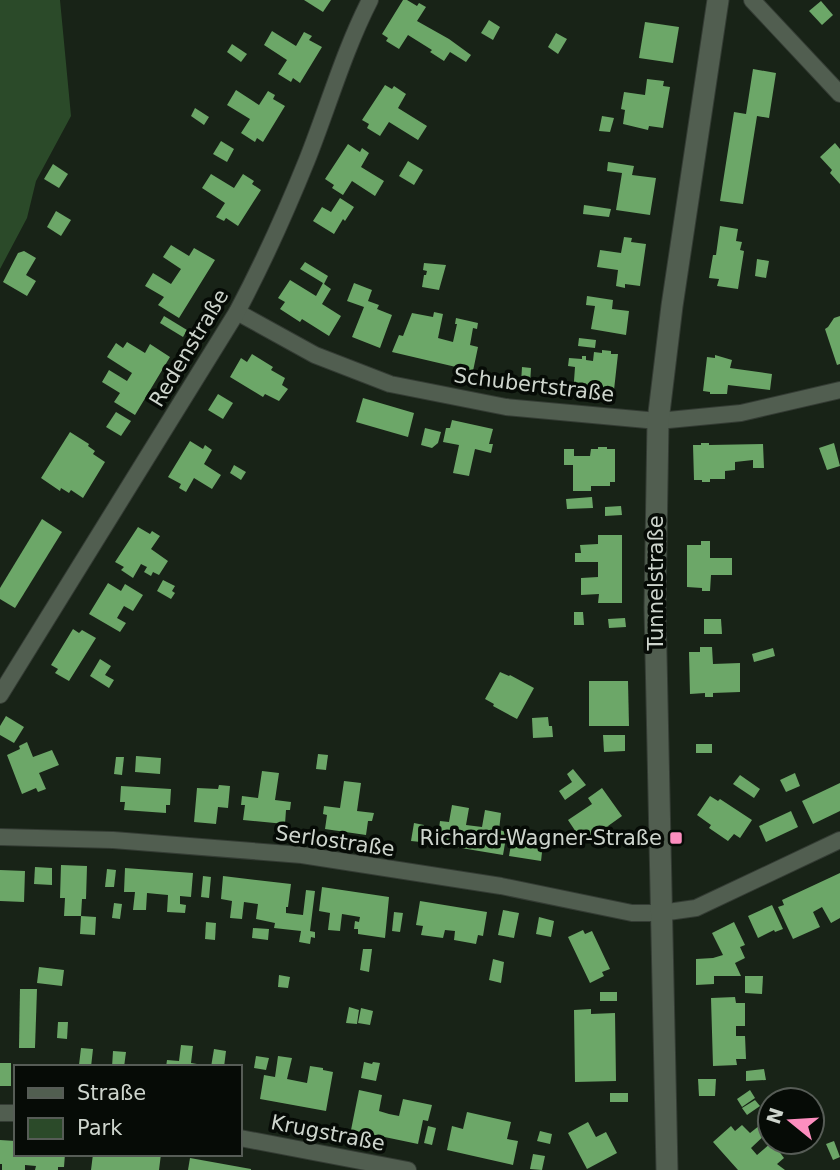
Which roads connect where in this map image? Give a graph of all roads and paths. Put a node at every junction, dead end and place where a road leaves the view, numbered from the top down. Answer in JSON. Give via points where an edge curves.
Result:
{"nodes":[{"id":1,"x":370,"y":0,"type":"edge"},
{"id":2,"x":718,"y":0,"type":"edge"},
{"id":3,"x":751,"y":0,"type":"edge"},
{"id":4,"x":840,"y":94,"type":"edge"},
{"id":5,"x":237,"y":312,"type":"junction"},
{"id":6,"x":840,"y":390,"type":"edge"},
{"id":7,"x":658,"y":421,"type":"junction"},
{"id":8,"x":0,"y":695,"type":"edge"},
{"id":9,"x":0,"y":837,"type":"edge"},
{"id":10,"x":840,"y":840,"type":"edge"},
{"id":11,"x":661,"y":913,"type":"junction"},
{"id":12,"x":242,"y":1138,"type":"edge"},
{"id":13,"x":408,"y":1170,"type":"edge"},
{"id":14,"x":667,"y":1170,"type":"edge"}],
"edges":[{"from":1,"to":5,"type":"street","name":"Redenstraße","via":[[307,160]]},
{"from":2,"to":7,"type":"street","name":"Tunnelstraße"},
{"from":3,"to":4,"type":"street"},
{"from":5,"to":7,"type":"street","name":"Schubertstraße","via":[[315,355],[390,384],[506,407]]},
{"from":5,"to":8,"type":"street","name":"Redenstraße"},
{"from":6,"to":7,"type":"street","name":"Schubertstraße","via":[[741,414]]},
{"from":7,"to":11,"type":"street","name":"Tunnelstraße","via":[[655,608]]},
{"from":9,"to":11,"type":"street","name":"Serlostraße","via":[[113,840],[302,855],[501,886],[632,913]]},
{"from":10,"to":11,"type":"street","via":[[696,908]]},
{"from":11,"to":14,"type":"street","name":"Tunnelstraße"},
{"from":12,"to":13,"type":"street","name":"Krugstraße"}]}
